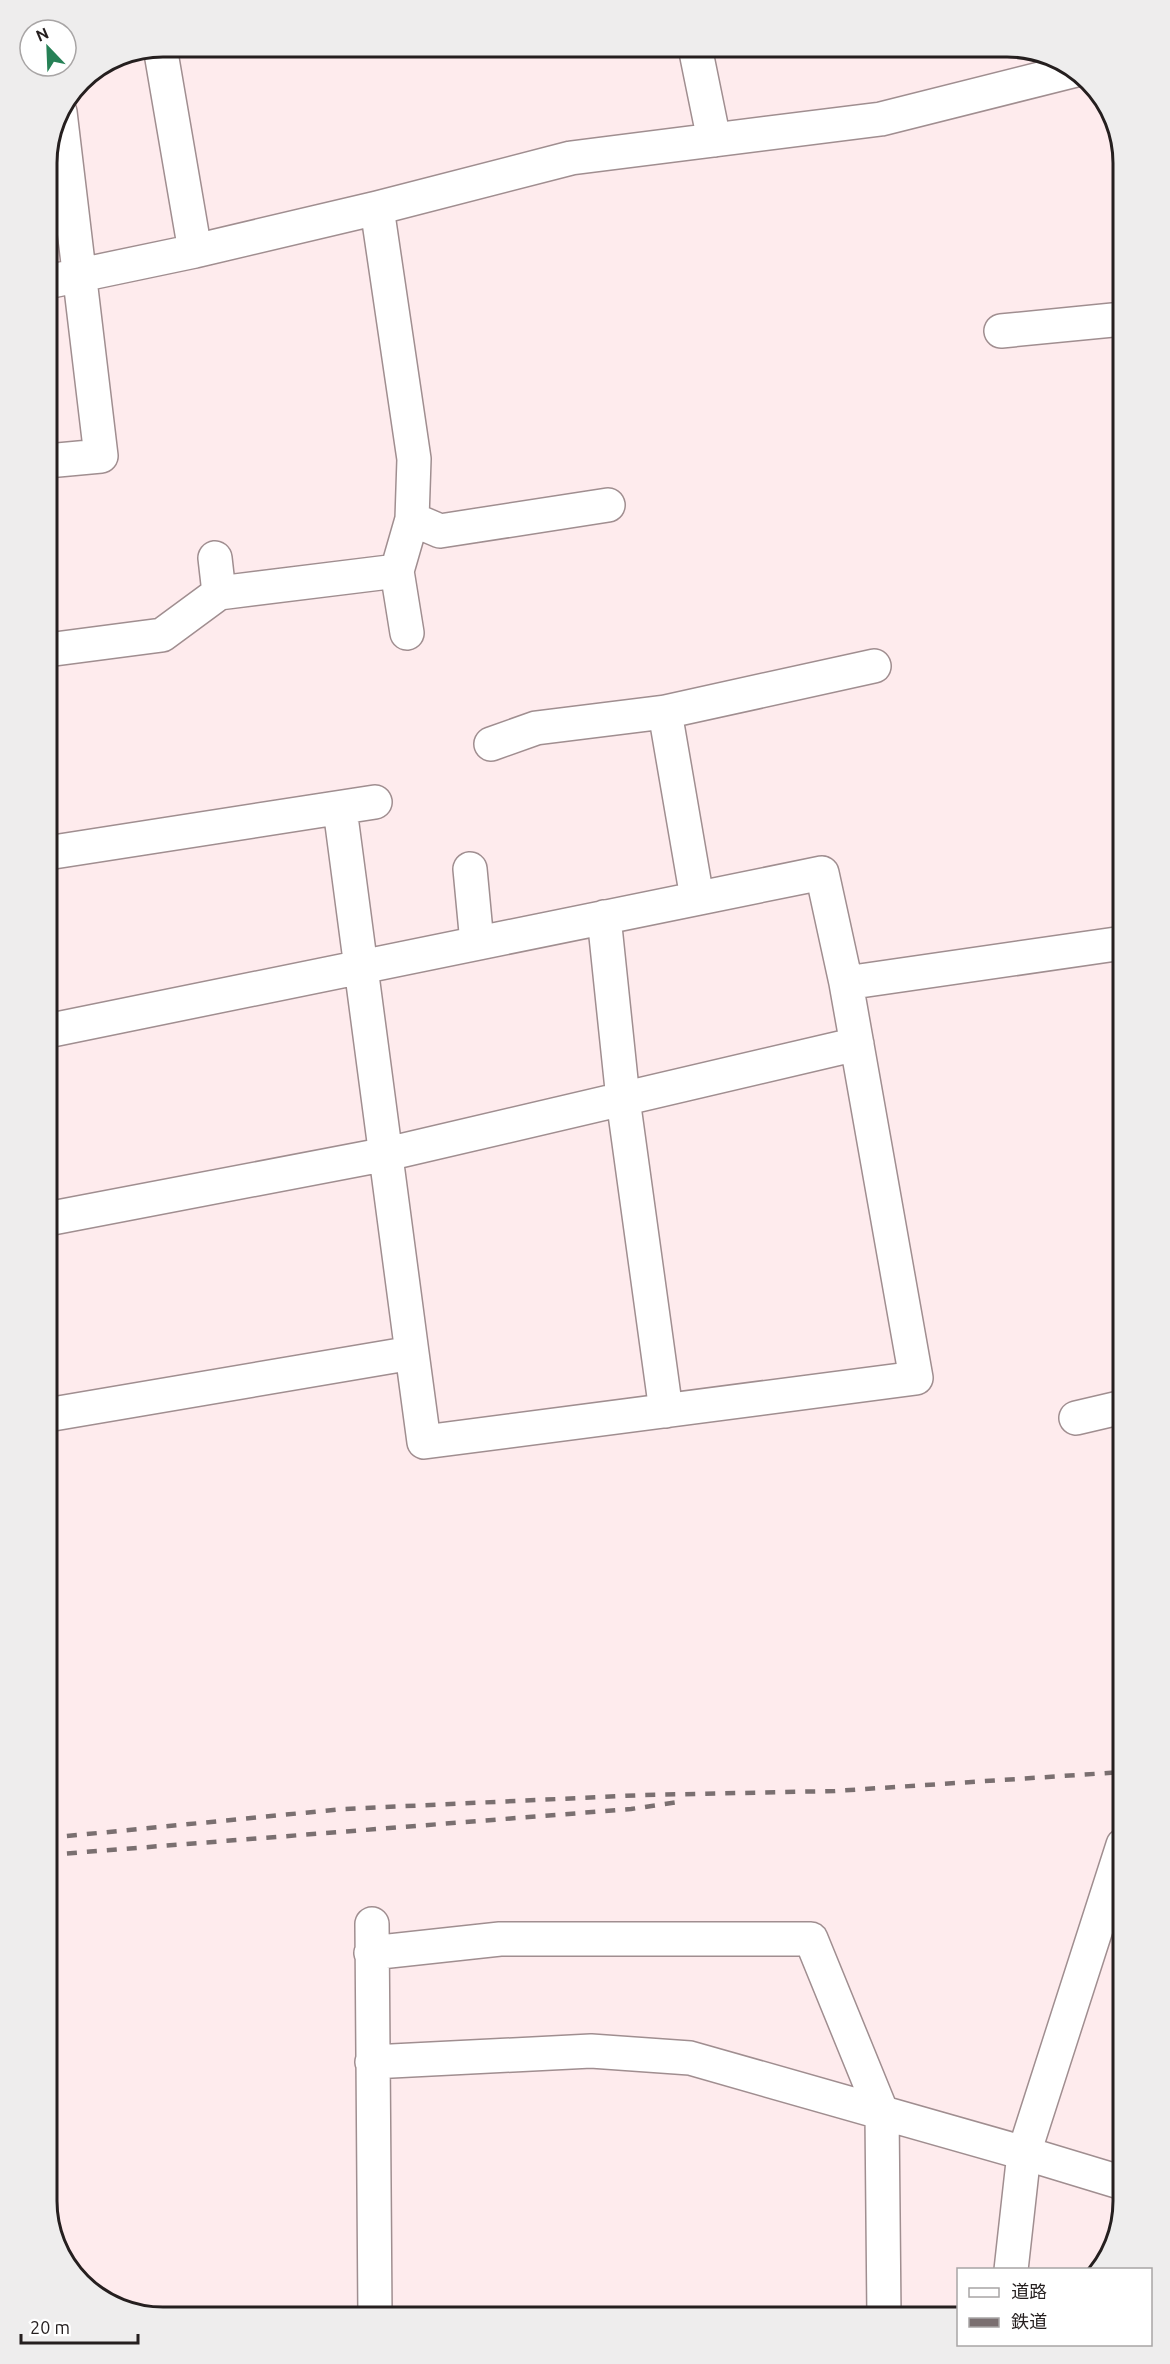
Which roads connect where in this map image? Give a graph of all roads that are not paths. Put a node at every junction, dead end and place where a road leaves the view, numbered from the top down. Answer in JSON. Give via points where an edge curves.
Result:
{"nodes":[{"id":1,"x":162,"y":57,"type":"edge"},
{"id":2,"x":697,"y":57,"type":"edge"},
{"id":3,"x":1063,"y":73,"type":"edge"},
{"id":4,"x":62,"y":131,"type":"edge"},
{"id":5,"x":714,"y":140,"type":"junction"},
{"id":6,"x":377,"y":208,"type":"junction"},
{"id":7,"x":195,"y":251,"type":"junction"},
{"id":8,"x":80,"y":276,"type":"junction"},
{"id":9,"x":57,"y":280,"type":"edge"},
{"id":10,"x":1113,"y":320,"type":"edge"},
{"id":11,"x":1001,"y":331,"type":"dead end"},
{"id":12,"x":57,"y":460,"type":"edge"},
{"id":13,"x":608,"y":505,"type":"dead end"},
{"id":14,"x":411,"y":519,"type":"junction"},
{"id":15,"x":215,"y":558,"type":"dead end"},
{"id":16,"x":398,"y":571,"type":"junction"},
{"id":17,"x":219,"y":593,"type":"junction"},
{"id":18,"x":407,"y":633,"type":"dead end"},
{"id":19,"x":57,"y":649,"type":"edge"},
{"id":20,"x":874,"y":666,"type":"dead end"},
{"id":21,"x":665,"y":712,"type":"junction"},
{"id":22,"x":491,"y":744,"type":"dead end"},
{"id":23,"x":375,"y":802,"type":"dead end"},
{"id":24,"x":340,"y":809,"type":"junction"},
{"id":25,"x":57,"y":851,"type":"edge"},
{"id":26,"x":470,"y":868,"type":"dead end"},
{"id":27,"x":697,"y":898,"type":"junction"},
{"id":28,"x":604,"y":917,"type":"junction"},
{"id":29,"x":477,"y":943,"type":"junction"},
{"id":30,"x":1113,"y":945,"type":"edge"},
{"id":31,"x":362,"y":966,"type":"junction"},
{"id":32,"x":846,"y":983,"type":"junction"},
{"id":33,"x":57,"y":1028,"type":"edge"},
{"id":34,"x":857,"y":1044,"type":"junction"},
{"id":35,"x":623,"y":1099,"type":"junction"},
{"id":36,"x":387,"y":1154,"type":"junction"},
{"id":37,"x":57,"y":1217,"type":"edge"},
{"id":38,"x":412,"y":1353,"type":"junction"},
{"id":39,"x":1113,"y":1410,"type":"edge"},
{"id":40,"x":666,"y":1411,"type":"junction"},
{"id":41,"x":57,"y":1413,"type":"edge"},
{"id":42,"x":1076,"y":1418,"type":"dead end"},
{"id":43,"x":1113,"y":1879,"type":"edge"},
{"id":44,"x":372,"y":2062,"type":"junction"},
{"id":45,"x":882,"y":2113,"type":"junction"},
{"id":46,"x":1024,"y":2152,"type":"junction"},
{"id":47,"x":1113,"y":2180,"type":"edge"},
{"id":48,"x":1011,"y":2268,"type":"edge"},
{"id":49,"x":375,"y":2307,"type":"edge"},
{"id":50,"x":884,"y":2307,"type":"edge"}],
"edges":[{"from":1,"to":7,"type":"street"},
{"from":2,"to":5,"type":"street"},
{"from":3,"to":5,"type":"street","via":[[881,119]]},
{"from":4,"to":8,"type":"street"},
{"from":5,"to":6,"type":"street","via":[[571,158]]},
{"from":6,"to":7,"type":"street"},
{"from":6,"to":14,"type":"street","via":[[414,459]]},
{"from":7,"to":8,"type":"street"},
{"from":8,"to":9,"type":"street"},
{"from":8,"to":12,"type":"street","via":[[101,456]]},
{"from":10,"to":11,"type":"street"},
{"from":13,"to":14,"type":"street","via":[[440,531]]},
{"from":14,"to":16,"type":"street"},
{"from":15,"to":17,"type":"street"},
{"from":16,"to":17,"type":"street"},
{"from":16,"to":18,"type":"street"},
{"from":17,"to":19,"type":"street","via":[[162,635]]},
{"from":20,"to":21,"type":"street"},
{"from":21,"to":22,"type":"street","via":[[536,728]]},
{"from":21,"to":27,"type":"street"},
{"from":23,"to":24,"type":"street"},
{"from":24,"to":25,"type":"street"},
{"from":24,"to":31,"type":"street"},
{"from":26,"to":29,"type":"street"},
{"from":27,"to":28,"type":"street"},
{"from":27,"to":32,"type":"street","via":[[822,873]]},
{"from":28,"to":29,"type":"street"},
{"from":28,"to":35,"type":"street"},
{"from":29,"to":31,"type":"street"},
{"from":30,"to":32,"type":"street"},
{"from":31,"to":33,"type":"street"},
{"from":31,"to":36,"type":"street"},
{"from":32,"to":34,"type":"street"},
{"from":34,"to":35,"type":"street"},
{"from":34,"to":40,"type":"street","via":[[916,1378]]},
{"from":35,"to":36,"type":"street"},
{"from":35,"to":40,"type":"street"},
{"from":36,"to":37,"type":"street"},
{"from":36,"to":38,"type":"street"},
{"from":38,"to":40,"type":"street","via":[[424,1442]]},
{"from":38,"to":41,"type":"street"},
{"from":39,"to":42,"type":"street"},
{"from":43,"to":46,"type":"street"},
{"from":44,"to":45,"type":"street","via":[[591,2051],[690,2058]]},
{"from":44,"to":45,"type":"street","via":[[372,1939],[811,1939]]},
{"from":44,"to":49,"type":"street"},
{"from":45,"to":46,"type":"street"},
{"from":45,"to":50,"type":"street"},
{"from":46,"to":47,"type":"street"},
{"from":46,"to":48,"type":"street"}]}
